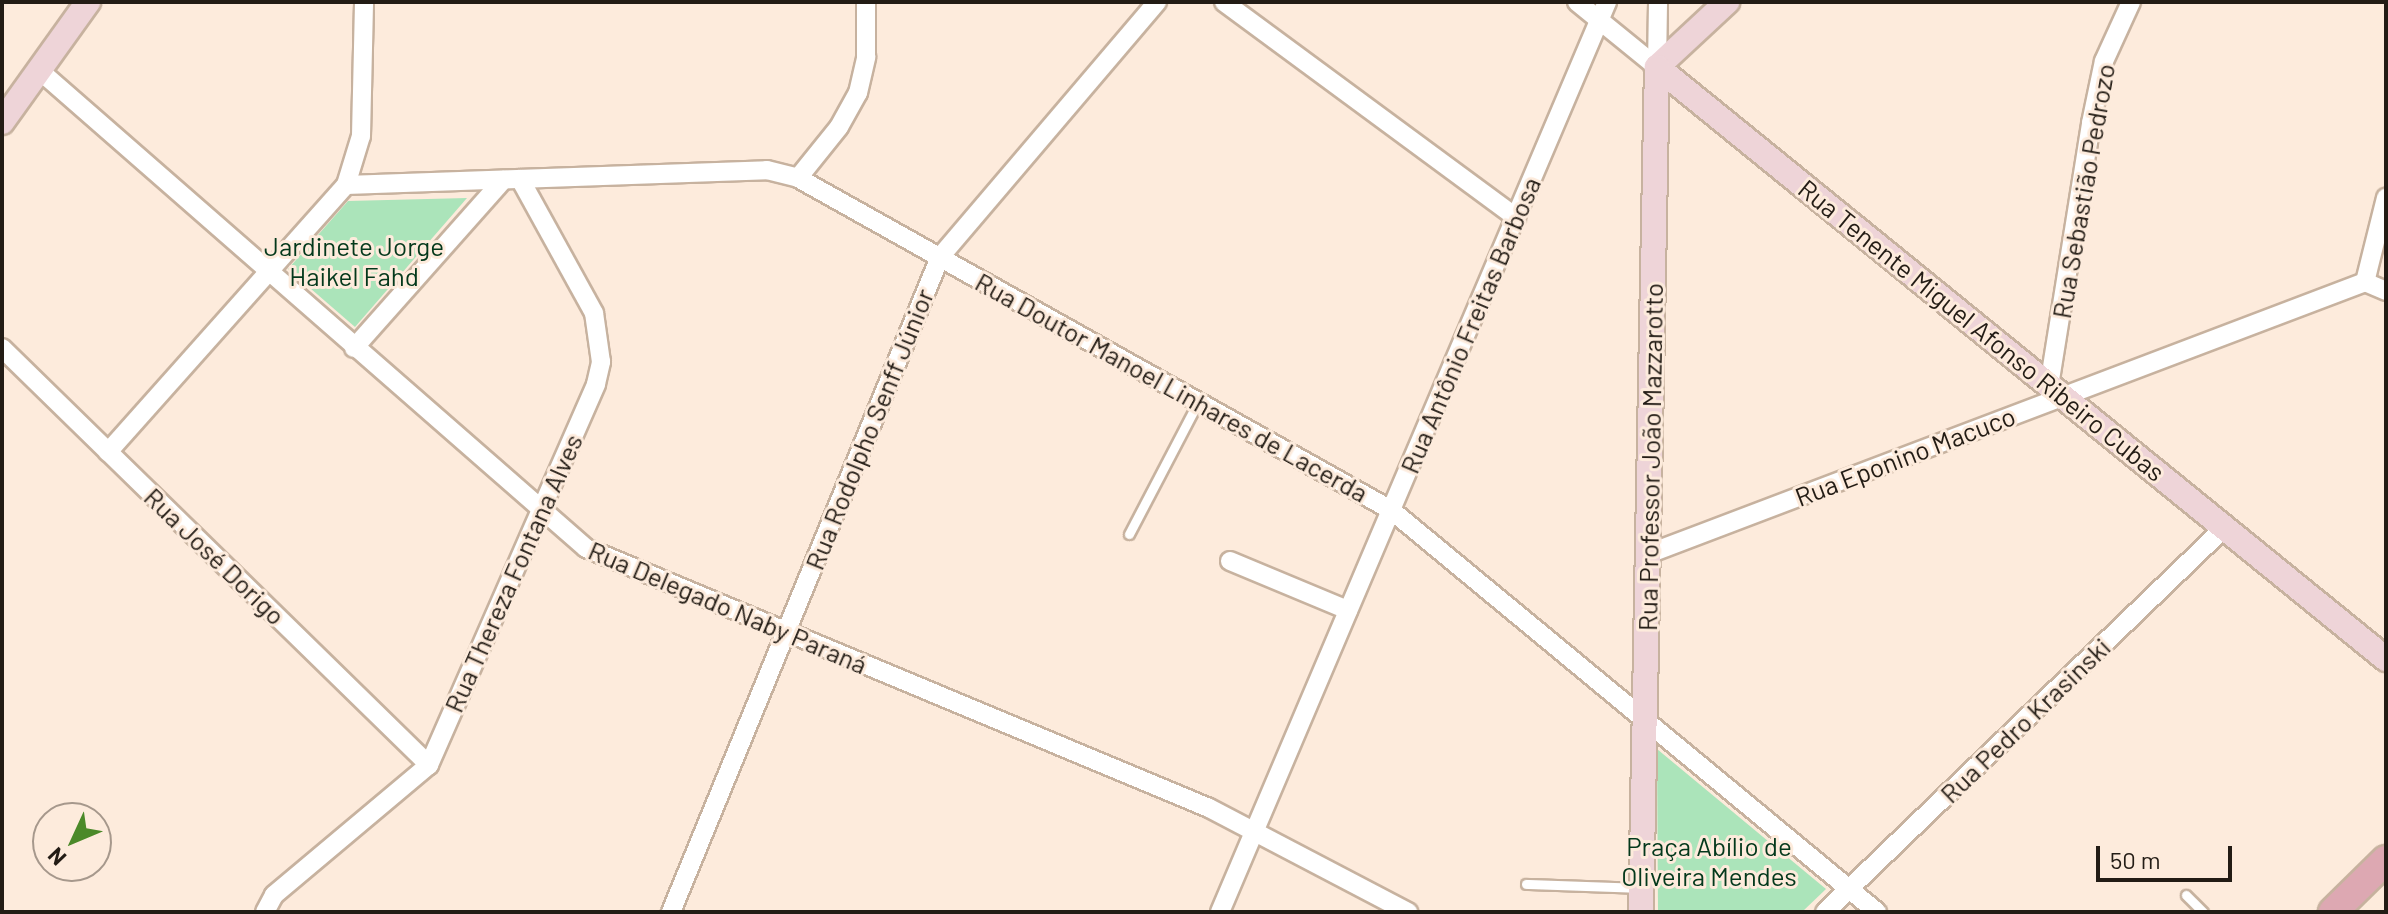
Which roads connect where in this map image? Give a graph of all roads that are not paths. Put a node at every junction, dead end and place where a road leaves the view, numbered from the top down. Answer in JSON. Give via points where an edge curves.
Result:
{"nodes":[{"id":1,"x":88,"y":2,"type":"edge"},
{"id":2,"x":364,"y":2,"type":"edge"},
{"id":3,"x":866,"y":2,"type":"edge"},
{"id":4,"x":1157,"y":2,"type":"edge"},
{"id":5,"x":1224,"y":2,"type":"edge"},
{"id":6,"x":1577,"y":2,"type":"edge"},
{"id":7,"x":1607,"y":2,"type":"edge"},
{"id":8,"x":1658,"y":2,"type":"edge"},
{"id":9,"x":1727,"y":2,"type":"edge"},
{"id":10,"x":2131,"y":2,"type":"edge"},
{"id":11,"x":1600,"y":20,"type":"junction"},
{"id":12,"x":1657,"y":67,"type":"junction"},
{"id":13,"x":39,"y":70,"type":"junction"},
{"id":14,"x":67,"y":96,"type":"junction"},
{"id":15,"x":11,"y":104,"type":"edge"},
{"id":16,"x":2,"y":122,"type":"edge"},
{"id":17,"x":798,"y":178,"type":"junction"},
{"id":18,"x":512,"y":179,"type":"junction"},
{"id":19,"x":346,"y":185,"type":"junction"},
{"id":20,"x":2386,"y":198,"type":"edge"},
{"id":21,"x":1516,"y":217,"type":"junction"},
{"id":22,"x":940,"y":257,"type":"junction"},
{"id":23,"x":268,"y":272,"type":"junction"},
{"id":24,"x":2365,"y":282,"type":"junction"},
{"id":25,"x":2386,"y":291,"type":"edge"},
{"id":26,"x":2,"y":348,"type":"edge"},
{"id":27,"x":354,"y":348,"type":"junction"},
{"id":28,"x":2056,"y":391,"type":"junction"},
{"id":29,"x":1198,"y":402,"type":"junction"},
{"id":30,"x":108,"y":452,"type":"junction"},
{"id":31,"x":1391,"y":510,"type":"junction"},
{"id":32,"x":540,"y":512,"type":"junction"},
{"id":33,"x":2224,"y":528,"type":"junction"},
{"id":34,"x":1129,"y":534,"type":"dead end"},
{"id":35,"x":1648,"y":554,"type":"junction"},
{"id":36,"x":1230,"y":561,"type":"dead end"},
{"id":37,"x":1348,"y":610,"type":"junction"},
{"id":38,"x":784,"y":633,"type":"junction"},
{"id":39,"x":2386,"y":659,"type":"edge"},
{"id":40,"x":1645,"y":721,"type":"junction"},
{"id":41,"x":429,"y":765,"type":"junction"},
{"id":42,"x":1254,"y":830,"type":"junction"},
{"id":43,"x":2386,"y":860,"type":"edge"},
{"id":44,"x":1526,"y":884,"type":"dead end"},
{"id":45,"x":1849,"y":889,"type":"junction"},
{"id":46,"x":2186,"y":895,"type":"dead end"},
{"id":47,"x":1641,"y":900,"type":"edge"},
{"id":48,"x":265,"y":912,"type":"edge"},
{"id":49,"x":671,"y":912,"type":"edge"},
{"id":50,"x":1220,"y":912,"type":"edge"},
{"id":51,"x":1408,"y":912,"type":"edge"},
{"id":52,"x":1825,"y":912,"type":"edge"},
{"id":53,"x":1877,"y":912,"type":"edge"},
{"id":54,"x":2203,"y":912,"type":"edge"},
{"id":55,"x":2333,"y":912,"type":"edge"}],
"edges":[{"from":1,"to":13,"type":"street"},
{"from":2,"to":19,"type":"street","via":[[361,136]]},
{"from":3,"to":17,"type":"street","via":[[866,57],[858,93],[839,127]]},
{"from":4,"to":22,"type":"street","name":"Rua Rodolpho Senff Júnior"},
{"from":5,"to":21,"type":"street"},
{"from":6,"to":11,"type":"street","name":"Rua Tenente Miguel Afonso Ribeiro Cubas"},
{"from":7,"to":11,"type":"street","name":"Rua Antônio Freitas Barbosa"},
{"from":8,"to":12,"type":"street","name":"Rua Professor João Mazzarotto"},
{"from":9,"to":12,"type":"street"},
{"from":10,"to":28,"type":"street","name":"Rua Sebastião Pedrozo","via":[[2104,61],[2091,123]]},
{"from":11,"to":12,"type":"street","name":"Rua Tenente Miguel Afonso Ribeiro Cubas"},
{"from":11,"to":21,"type":"street","name":"Rua Antônio Freitas Barbosa"},
{"from":12,"to":28,"type":"street","name":"Rua Tenente Miguel Afonso Ribeiro Cubas"},
{"from":12,"to":35,"type":"street","name":"Rua Professor João Mazzarotto"},
{"from":13,"to":14,"type":"street","name":"Rua Delegado Naby Paraná"},
{"from":13,"to":15,"type":"street"},
{"from":14,"to":15,"type":"street","via":[[37,92]]},
{"from":14,"to":23,"type":"street","name":"Rua Delegado Naby Paraná"},
{"from":15,"to":16,"type":"street"},
{"from":17,"to":18,"type":"street","name":"Rua Doutor Manoel Linhares de Lacerda","via":[[767,170]]},
{"from":17,"to":22,"type":"street","name":"Rua Doutor Manoel Linhares de Lacerda"},
{"from":18,"to":19,"type":"street","name":"Rua Doutor Manoel Linhares de Lacerda"},
{"from":18,"to":27,"type":"street"},
{"from":18,"to":32,"type":"street","name":"Rua Thereza Fontana Alves","via":[[586,294],[600,340],[596,384]]},
{"from":19,"to":23,"type":"street"},
{"from":20,"to":24,"type":"street"},
{"from":21,"to":31,"type":"street","name":"Rua Antônio Freitas Barbosa"},
{"from":22,"to":29,"type":"street","name":"Rua Doutor Manoel Linhares de Lacerda"},
{"from":22,"to":38,"type":"street","name":"Rua Rodolpho Senff Júnior"},
{"from":23,"to":27,"type":"street","name":"Rua Delegado Naby Paraná"},
{"from":23,"to":30,"type":"street"},
{"from":24,"to":25,"type":"street"},
{"from":24,"to":28,"type":"street","name":"Rua Eponino Macuco"},
{"from":26,"to":30,"type":"street","name":"Rua José Dorigo"},
{"from":27,"to":32,"type":"street","name":"Rua Delegado Naby Paraná"},
{"from":28,"to":33,"type":"street","name":"Rua Tenente Miguel Afonso Ribeiro Cubas"},
{"from":28,"to":35,"type":"street","name":"Rua Eponino Macuco"},
{"from":29,"to":31,"type":"street","name":"Rua Doutor Manoel Linhares de Lacerda"},
{"from":29,"to":34,"type":"lane"},
{"from":30,"to":41,"type":"street","name":"Rua José Dorigo"},
{"from":31,"to":37,"type":"street","name":"Rua Antônio Freitas Barbosa"},
{"from":31,"to":40,"type":"street","name":"Rua Doutor Manoel Linhares de Lacerda"},
{"from":32,"to":38,"type":"street","name":"Rua Delegado Naby Paraná","via":[[604,558]]},
{"from":32,"to":41,"type":"street","name":"Rua Thereza Fontana Alves"},
{"from":33,"to":39,"type":"street","name":"Rua Tenente Miguel Afonso Ribeiro Cubas"},
{"from":33,"to":45,"type":"street","name":"Rua Pedro Krasinski"},
{"from":35,"to":40,"type":"street","name":"Rua Professor João Mazzarotto"},
{"from":36,"to":37,"type":"street"},
{"from":37,"to":42,"type":"street","name":"Rua Antônio Freitas Barbosa"},
{"from":38,"to":42,"type":"street","name":"Rua Delegado Naby Paraná"},
{"from":38,"to":49,"type":"street","name":"Rua Rodolpho Senff Júnior"},
{"from":40,"to":45,"type":"street","name":"Rua Doutor Manoel Linhares de Lacerda"},
{"from":40,"to":47,"type":"street","name":"Rua Professor João Mazzarotto"},
{"from":41,"to":48,"type":"street","name":"Rua Thereza Fontana Alves","via":[[274,895]]},
{"from":42,"to":50,"type":"street","name":"Rua Antônio Freitas Barbosa"},
{"from":42,"to":51,"type":"street","name":"Rua Delegado Naby Paraná"},
{"from":43,"to":55,"type":"main road"},
{"from":44,"to":47,"type":"lane"},
{"from":45,"to":52,"type":"street","name":"Rua Pedro Krasinski"},
{"from":45,"to":53,"type":"street","name":"Rua Doutor Manoel Linhares de Lacerda"},
{"from":46,"to":54,"type":"lane"}]}
